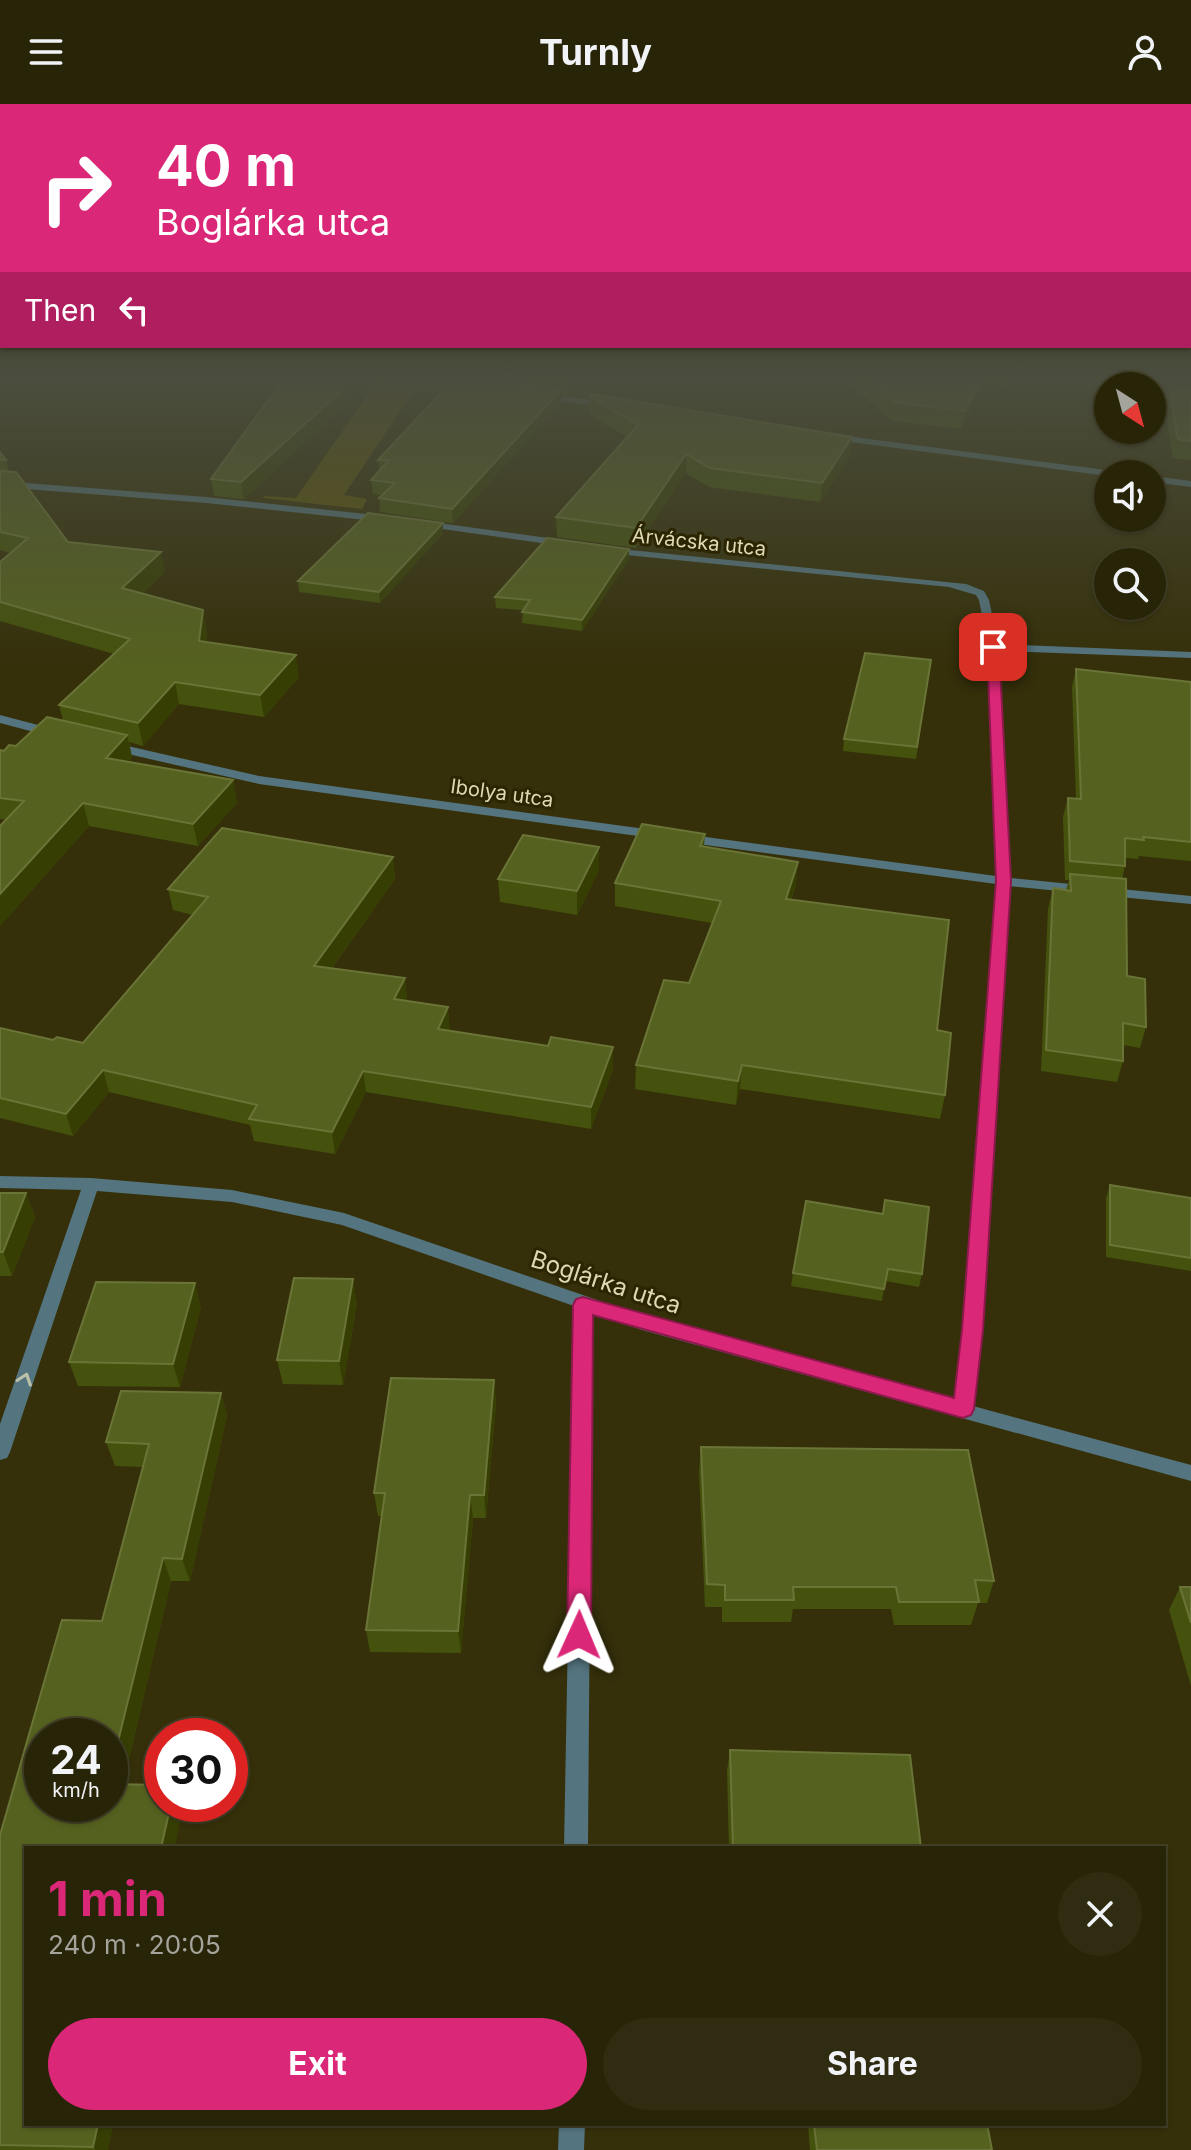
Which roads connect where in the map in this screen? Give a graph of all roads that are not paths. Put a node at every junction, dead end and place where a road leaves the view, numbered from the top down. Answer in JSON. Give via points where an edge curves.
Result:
{"nodes":[{"id":1,"x":1166,"y":481,"type":"edge"},
{"id":2,"x":0,"y":484,"type":"edge"},
{"id":3,"x":1191,"y":484,"type":"edge"},
{"id":4,"x":395,"y":521,"type":"edge"},
{"id":5,"x":411,"y":523,"type":"edge"},
{"id":6,"x":569,"y":544,"type":"edge"},
{"id":7,"x":599,"y":549,"type":"edge"},
{"id":8,"x":993,"y":647,"type":"junction"},
{"id":9,"x":1191,"y":655,"type":"edge"},
{"id":10,"x":0,"y":719,"type":"edge"},
{"id":11,"x":69,"y":737,"type":"edge"},
{"id":12,"x":98,"y":743,"type":"edge"},
{"id":13,"x":1003,"y":881,"type":"junction"},
{"id":14,"x":1191,"y":900,"type":"edge"},
{"id":15,"x":0,"y":1182,"type":"edge"},
{"id":16,"x":91,"y":1184,"type":"junction"},
{"id":17,"x":583,"y":1305,"type":"junction"},
{"id":18,"x":963,"y":1409,"type":"junction"},
{"id":19,"x":0,"y":1452,"type":"edge"},
{"id":20,"x":1191,"y":1473,"type":"edge"},
{"id":21,"x":576,"y":1846,"type":"edge"},
{"id":22,"x":572,"y":2126,"type":"edge"},
{"id":23,"x":571,"y":2150,"type":"edge"}],
"edges":[{"from":1,"to":3,"type":"street"},
{"from":2,"to":4,"type":"street"},
{"from":5,"to":6,"type":"street"},
{"from":7,"to":8,"type":"street","name":"Árvácska utca","via":[[966,587],[984,600]]},
{"from":8,"to":9,"type":"street"},
{"from":8,"to":13,"type":"street"},
{"from":10,"to":11,"type":"street"},
{"from":12,"to":13,"type":"street","name":"Ibolya utca","via":[[259,780]]},
{"from":13,"to":14,"type":"street","name":"Ibolya utca"},
{"from":13,"to":18,"type":"street"},
{"from":15,"to":16,"type":"street","name":"Boglárka utca"},
{"from":16,"to":17,"type":"street","name":"Boglárka utca","via":[[232,1196],[344,1219]]},
{"from":19,"to":16,"type":"street","one_way":true},
{"from":17,"to":18,"type":"street","name":"Boglárka utca"},
{"from":17,"to":21,"type":"street"},
{"from":18,"to":20,"type":"street","name":"Boglárka utca"},
{"from":22,"to":23,"type":"street"}]}
